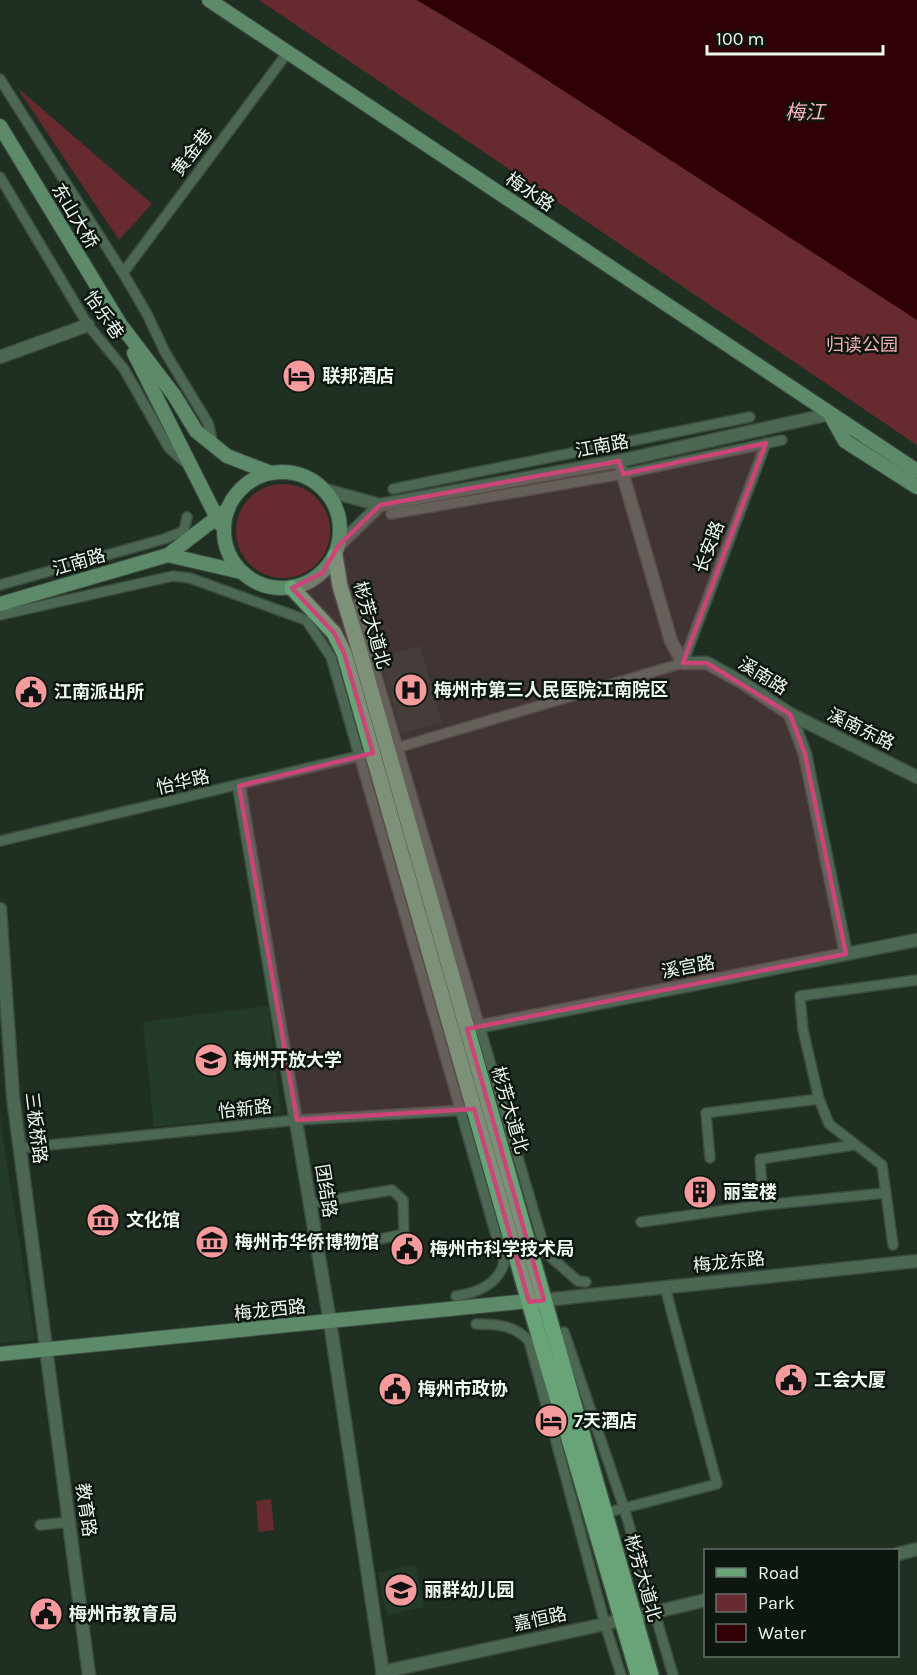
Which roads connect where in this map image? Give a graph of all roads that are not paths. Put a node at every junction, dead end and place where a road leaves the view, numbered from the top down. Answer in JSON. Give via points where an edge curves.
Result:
{"nodes":[{"id":1,"x":209,"y":0,"type":"edge"},
{"id":2,"x":288,"y":52,"type":"junction"},
{"id":3,"x":0,"y":79,"type":"edge"},
{"id":4,"x":0,"y":126,"type":"edge"},
{"id":5,"x":0,"y":177,"type":"edge"},
{"id":6,"x":123,"y":273,"type":"junction"},
{"id":7,"x":120,"y":324,"type":"junction"},
{"id":8,"x":88,"y":325,"type":"junction"},
{"id":9,"x":0,"y":357,"type":"edge"},
{"id":10,"x":830,"y":414,"type":"junction"},
{"id":11,"x":750,"y":417,"type":"dead end"},
{"id":12,"x":782,"y":440,"type":"dead end"},
{"id":13,"x":766,"y":443,"type":"junction"},
{"id":14,"x":213,"y":446,"type":"junction"},
{"id":15,"x":619,"y":461,"type":"junction"},
{"id":16,"x":189,"y":465,"type":"junction"},
{"id":17,"x":917,"y":471,"type":"edge"},
{"id":18,"x":271,"y":473,"type":"junction"},
{"id":19,"x":623,"y":474,"type":"junction"},
{"id":20,"x":917,"y":487,"type":"edge"},
{"id":21,"x":393,"y":489,"type":"dead end"},
{"id":22,"x":325,"y":490,"type":"junction"},
{"id":23,"x":380,"y":505,"type":"junction"},
{"id":24,"x":222,"y":513,"type":"junction"},
{"id":25,"x":391,"y":514,"type":"dead end"},
{"id":26,"x":187,"y":517,"type":"dead end"},
{"id":27,"x":337,"y":550,"type":"junction"},
{"id":28,"x":168,"y":555,"type":"junction"},
{"id":29,"x":241,"y":572,"type":"junction"},
{"id":30,"x":0,"y":585,"type":"edge"},
{"id":31,"x":292,"y":588,"type":"junction"},
{"id":32,"x":0,"y":604,"type":"edge"},
{"id":33,"x":356,"y":605,"type":"dead end"},
{"id":34,"x":0,"y":615,"type":"edge"},
{"id":35,"x":683,"y":663,"type":"junction"},
{"id":36,"x":790,"y":714,"type":"junction"},
{"id":37,"x":379,"y":752,"type":"junction"},
{"id":38,"x":917,"y":777,"type":"edge"},
{"id":39,"x":239,"y":786,"type":"junction"},
{"id":40,"x":0,"y":841,"type":"edge"},
{"id":41,"x":0,"y":909,"type":"edge"},
{"id":42,"x":917,"y":940,"type":"edge"},
{"id":43,"x":846,"y":954,"type":"junction"},
{"id":44,"x":917,"y":981,"type":"edge"},
{"id":45,"x":473,"y":1027,"type":"junction"},
{"id":46,"x":819,"y":1099,"type":"junction"},
{"id":47,"x":468,"y":1110,"type":"junction"},
{"id":48,"x":297,"y":1120,"type":"junction"},
{"id":49,"x":854,"y":1145,"type":"junction"},
{"id":50,"x":20,"y":1148,"type":"junction"},
{"id":51,"x":710,"y":1158,"type":"dead end"},
{"id":52,"x":886,"y":1193,"type":"junction"},
{"id":53,"x":319,"y":1203,"type":"dead end"},
{"id":54,"x":763,"y":1205,"type":"junction"},
{"id":55,"x":641,"y":1222,"type":"dead end"},
{"id":56,"x":893,"y":1245,"type":"dead end"},
{"id":57,"x":347,"y":1246,"type":"dead end"},
{"id":58,"x":917,"y":1261,"type":"edge"},
{"id":59,"x":586,"y":1282,"type":"dead end"},
{"id":60,"x":665,"y":1287,"type":"junction"},
{"id":61,"x":456,"y":1296,"type":"dead end"},
{"id":62,"x":537,"y":1301,"type":"junction"},
{"id":63,"x":330,"y":1322,"type":"junction"},
{"id":64,"x":476,"y":1324,"type":"dead end"},
{"id":65,"x":564,"y":1332,"type":"dead end"},
{"id":66,"x":46,"y":1350,"type":"junction"},
{"id":67,"x":0,"y":1354,"type":"edge"},
{"id":68,"x":624,"y":1508,"type":"junction"},
{"id":69,"x":605,"y":1513,"type":"junction"},
{"id":70,"x":70,"y":1522,"type":"junction"},
{"id":71,"x":40,"y":1525,"type":"dead end"},
{"id":72,"x":917,"y":1549,"type":"edge"},
{"id":73,"x":899,"y":1554,"type":"edge"},
{"id":74,"x":704,"y":1600,"type":"edge"},
{"id":75,"x":655,"y":1612,"type":"junction"},
{"id":76,"x":628,"y":1618,"type":"junction"},
{"id":77,"x":605,"y":1624,"type":"junction"},
{"id":78,"x":383,"y":1673,"type":"edge"},
{"id":79,"x":89,"y":1675,"type":"edge"},
{"id":80,"x":621,"y":1675,"type":"edge"},
{"id":81,"x":638,"y":1675,"type":"edge"},
{"id":82,"x":651,"y":1675,"type":"edge"},
{"id":83,"x":673,"y":1675,"type":"edge"}],
"edges":[{"from":1,"to":2,"type":"main road","name":"梅水路"},
{"from":2,"to":6,"type":"street","name":"黄金巷"},
{"from":2,"to":10,"type":"main road","name":"梅水路"},
{"from":3,"to":6,"type":"street"},
{"from":4,"to":7,"type":"main road","name":"东山大桥"},
{"from":5,"to":8,"type":"street","name":"怡乐巷"},
{"from":6,"to":14,"type":"street","via":[[208,423]]},
{"from":7,"to":14,"type":"main road","via":[[196,431]]},
{"from":7,"to":16,"type":"main road"},
{"from":8,"to":9,"type":"street"},
{"from":8,"to":16,"type":"street","name":"怡乐巷","via":[[124,369],[170,448]]},
{"from":10,"to":15,"type":"street","name":"江南路"},
{"from":10,"to":17,"type":"main road","name":"梅水路"},
{"from":10,"to":20,"type":"main road","name":"梅水路","via":[[845,441]]},
{"from":11,"to":21,"type":"street"},
{"from":12,"to":13,"type":"street"},
{"from":13,"to":19,"type":"street"},
{"from":13,"to":35,"type":"street","name":"长安路"},
{"from":14,"to":18,"type":"main road","via":[[227,456]]},
{"from":15,"to":19,"type":"street"},
{"from":15,"to":23,"type":"street","name":"江南路"},
{"from":16,"to":24,"type":"main road"},
{"from":18,"to":22,"type":"main road","via":[[306,477]]},
{"from":18,"to":24,"type":"main road","via":[[241,490]]},
{"from":19,"to":25,"type":"street"},
{"from":19,"to":35,"type":"street","via":[[671,641]]},
{"from":22,"to":23,"type":"street","name":"江南路"},
{"from":22,"to":27,"type":"main road","via":[[337,510],[341,533]]},
{"from":23,"to":27,"type":"street"},
{"from":24,"to":28,"type":"main road","name":"江南路"},
{"from":24,"to":29,"type":"main road","via":[[228,554]]},
{"from":26,"to":30,"type":"street","via":[[184,531],[164,539]]},
{"from":27,"to":31,"type":"main road","via":[[322,573]]},
{"from":27,"to":37,"type":"main road","name":"彬芳大道北"},
{"from":28,"to":29,"type":"main road","name":"江南路"},
{"from":28,"to":32,"type":"main road","name":"江南路"},
{"from":29,"to":31,"type":"main road","via":[[270,587]]},
{"from":31,"to":37,"type":"main road","name":"彬芳大道北","via":[[334,633]]},
{"from":33,"to":37,"type":"street"},
{"from":34,"to":37,"type":"street","via":[[173,576],[190,578],[306,620],[331,657]]},
{"from":35,"to":36,"type":"street","name":"溪南路","via":[[707,663]]},
{"from":35,"to":37,"type":"street","name":"怡华路"},
{"from":36,"to":38,"type":"street","name":"溪南东路"},
{"from":36,"to":43,"type":"street","name":"溪南路","via":[[805,754]]},
{"from":37,"to":39,"type":"street","name":"怡华路"},
{"from":37,"to":45,"type":"main road","name":"彬芳大道北"},
{"from":37,"to":47,"type":"main road","name":"彬芳大道北"},
{"from":39,"to":40,"type":"street","name":"怡华路"},
{"from":39,"to":48,"type":"street","name":"团结路"},
{"from":41,"to":50,"type":"street","name":"三板桥路"},
{"from":42,"to":43,"type":"street","name":"溪宫路"},
{"from":43,"to":45,"type":"street","name":"溪宫路"},
{"from":44,"to":46,"type":"street","via":[[800,996],[803,1030]]},
{"from":45,"to":59,"type":"street","via":[[546,1253],[578,1281]]},
{"from":45,"to":62,"type":"main road","name":"彬芳大道北"},
{"from":46,"to":49,"type":"street","via":[[829,1124]]},
{"from":46,"to":51,"type":"street","via":[[706,1113]]},
{"from":47,"to":48,"type":"street","name":"怡新路"},
{"from":47,"to":61,"type":"street","via":[[504,1263],[501,1275],[481,1290]]},
{"from":47,"to":62,"type":"main road","name":"彬芳大道北"},
{"from":48,"to":50,"type":"street","name":"怡新路"},
{"from":48,"to":63,"type":"street","name":"团结路"},
{"from":49,"to":52,"type":"street","via":[[882,1165]]},
{"from":49,"to":54,"type":"street","via":[[760,1159]]},
{"from":50,"to":66,"type":"street","name":"三板桥路"},
{"from":52,"to":54,"type":"street"},
{"from":52,"to":56,"type":"street"},
{"from":53,"to":57,"type":"street","via":[[392,1190],[403,1200],[404,1234]]},
{"from":54,"to":55,"type":"street"},
{"from":58,"to":60,"type":"street","name":"梅龙东路"},
{"from":60,"to":62,"type":"street","name":"梅龙东路"},
{"from":60,"to":68,"type":"street","via":[[717,1484]]},
{"from":62,"to":63,"type":"main road","name":"梅龙西路"},
{"from":62,"to":69,"type":"main road","name":"彬芳大道北"},
{"from":62,"to":76,"type":"main road","name":"彬芳大道北"},
{"from":63,"to":66,"type":"main road","name":"梅龙西路"},
{"from":63,"to":78,"type":"street","name":"团结路"},
{"from":64,"to":77,"type":"street","via":[[497,1324],[521,1331],[529,1341]]},
{"from":65,"to":68,"type":"street"},
{"from":66,"to":67,"type":"main road","name":"梅龙西路"},
{"from":66,"to":70,"type":"street","name":"教育路"},
{"from":68,"to":69,"type":"street"},
{"from":68,"to":75,"type":"street"},
{"from":69,"to":76,"type":"main road","name":"彬芳大道北"},
{"from":70,"to":71,"type":"street"},
{"from":70,"to":79,"type":"street","name":"教育路"},
{"from":72,"to":73,"type":"street"},
{"from":74,"to":75,"type":"street","name":"嘉恒路"},
{"from":75,"to":76,"type":"street","name":"嘉恒路"},
{"from":75,"to":83,"type":"street"},
{"from":76,"to":77,"type":"street","name":"嘉恒路"},
{"from":76,"to":81,"type":"main road","name":"彬芳大道北"},
{"from":76,"to":82,"type":"main road","name":"彬芳大道北"},
{"from":77,"to":78,"type":"street","name":"嘉恒路"},
{"from":77,"to":80,"type":"street"}]}
